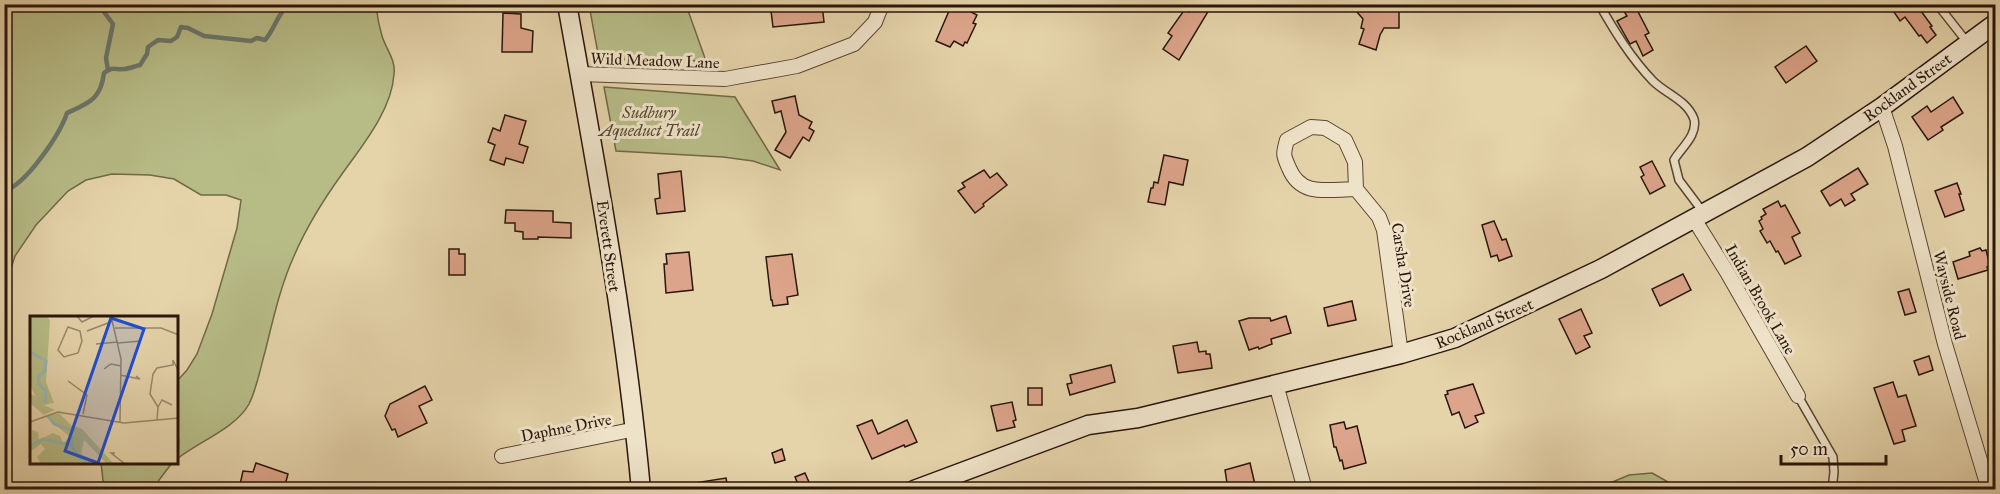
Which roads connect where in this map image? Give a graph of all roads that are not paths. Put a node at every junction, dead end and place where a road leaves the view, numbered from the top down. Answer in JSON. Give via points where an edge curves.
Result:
{"nodes":[{"id":1,"x":567,"y":4,"type":"edge"},
{"id":2,"x":882,"y":4,"type":"edge"},
{"id":3,"x":1599,"y":4,"type":"edge"},
{"id":4,"x":1937,"y":4,"type":"edge"},
{"id":5,"x":1995,"y":23,"type":"edge"},
{"id":6,"x":1968,"y":43,"type":"junction"},
{"id":7,"x":580,"y":74,"type":"junction"},
{"id":8,"x":1882,"y":107,"type":"junction"},
{"id":9,"x":1356,"y":189,"type":"junction"},
{"id":10,"x":1699,"y":217,"type":"junction"},
{"id":11,"x":1401,"y":354,"type":"junction"},
{"id":12,"x":1276,"y":384,"type":"junction"},
{"id":13,"x":1798,"y":396,"type":"joint"},
{"id":14,"x":636,"y":429,"type":"junction"},
{"id":15,"x":502,"y":456,"type":"dead end"},
{"id":16,"x":641,"y":489,"type":"edge"},
{"id":17,"x":914,"y":489,"type":"edge"},
{"id":18,"x":1305,"y":489,"type":"edge"},
{"id":19,"x":1832,"y":489,"type":"edge"},
{"id":20,"x":1989,"y":489,"type":"edge"}],
"edges":[{"from":1,"to":7,"type":"street","name":"Everett Street"},
{"from":2,"to":7,"type":"street","name":"Wild Meadow Lane","via":[[875,22],[854,44],[797,66],[725,79]]},
{"from":3,"to":10,"type":"lane","via":[[1618,39],[1655,83],[1685,105],[1694,119],[1692,135],[1674,160],[1679,180]]},
{"from":4,"to":6,"type":"lane"},
{"from":5,"to":6,"type":"street","name":"Rockland Street"},
{"from":6,"to":8,"type":"street","name":"Rockland Street"},
{"from":7,"to":14,"type":"street","name":"Everett Street","via":[[603,199]]},
{"from":8,"to":10,"type":"street","name":"Rockland Street","via":[[1807,157]]},
{"from":8,"to":20,"type":"street","name":"Wayside Road","via":[[1945,344]]},
{"from":9,"to":9,"type":"street","via":[[1320,191],[1302,187],[1283,154],[1287,140],[1311,126],[1325,128],[1346,140],[1355,162]]},
{"from":9,"to":11,"type":"street","name":"Carsha Drive","via":[[1379,217],[1384,230]]},
{"from":10,"to":11,"type":"street","name":"Rockland Street","via":[[1495,321]]},
{"from":10,"to":13,"type":"street","name":"Indian Brook Lane"},
{"from":11,"to":12,"type":"street","name":"Rockland Street"},
{"from":12,"to":17,"type":"street","name":"Rockland Street","via":[[1138,418],[1088,425]]},
{"from":12,"to":18,"type":"street"},
{"from":13,"to":19,"type":"lane","via":[[1833,457]]},
{"from":14,"to":15,"type":"street","name":"Daphne Drive"},
{"from":14,"to":16,"type":"street","name":"Everett Street"}]}
